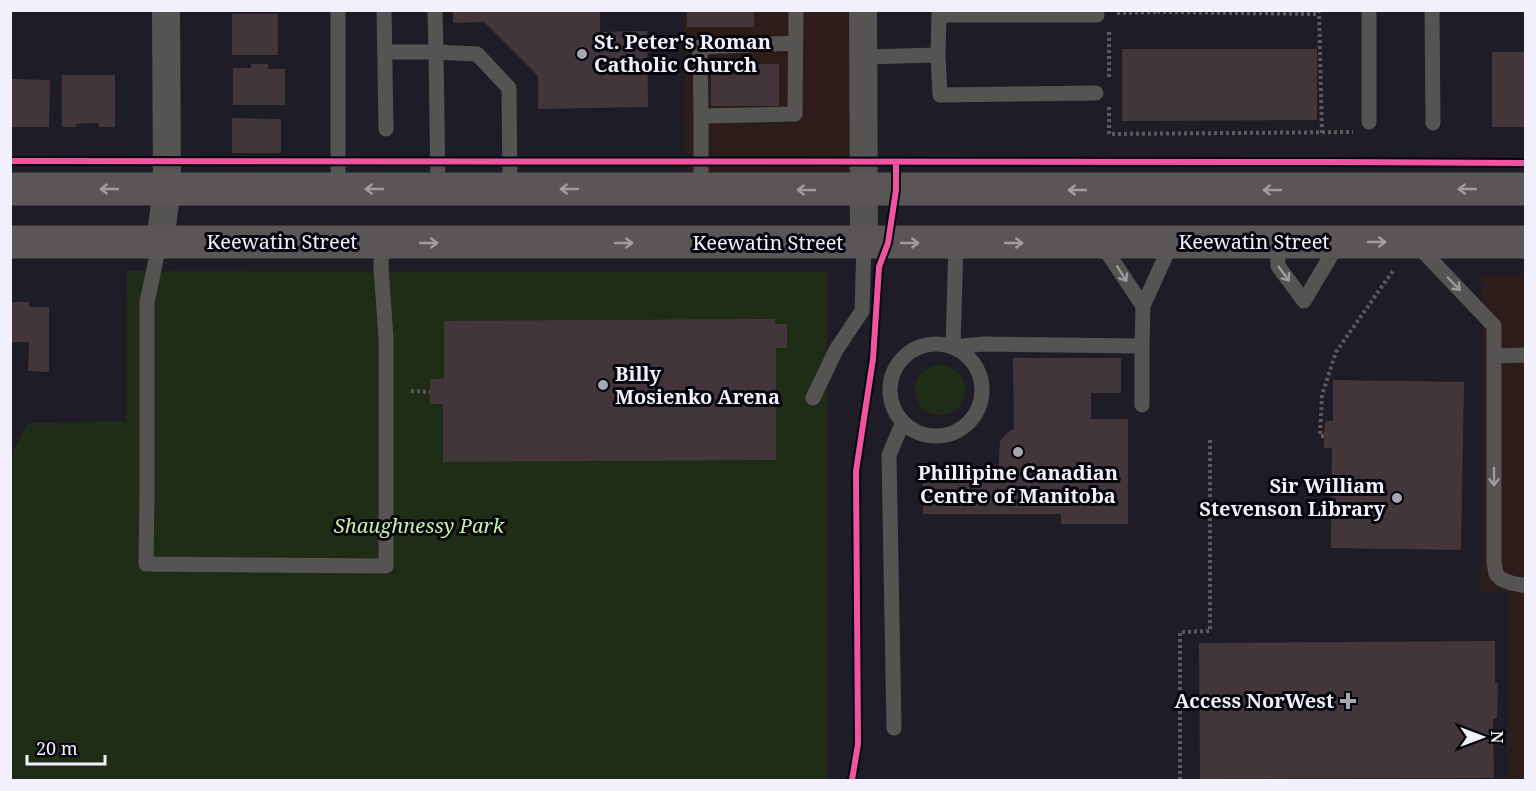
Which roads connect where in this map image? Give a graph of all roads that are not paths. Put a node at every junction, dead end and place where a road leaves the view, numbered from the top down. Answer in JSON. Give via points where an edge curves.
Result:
{"nodes":[{"id":1,"x":166,"y":10,"type":"edge"},
{"id":2,"x":339,"y":10,"type":"edge"},
{"id":3,"x":384,"y":10,"type":"edge"},
{"id":4,"x":435,"y":10,"type":"edge"},
{"id":5,"x":796,"y":10,"type":"edge"},
{"id":6,"x":863,"y":10,"type":"edge"},
{"id":7,"x":1369,"y":10,"type":"edge"},
{"id":8,"x":1432,"y":10,"type":"edge"},
{"id":9,"x":1105,"y":17,"type":"road end"},
{"id":10,"x":795,"y":43,"type":"junction"},
{"id":11,"x":385,"y":52,"type":"junction"},
{"id":12,"x":436,"y":52,"type":"junction"},
{"id":13,"x":938,"y":55,"type":"junction"},
{"id":14,"x":864,"y":57,"type":"junction"},
{"id":15,"x":1102,"y":97,"type":"road end"},
{"id":16,"x":701,"y":116,"type":"junction"},
{"id":17,"x":1433,"y":123,"type":"dead end"},
{"id":18,"x":1365,"y":127,"type":"road end"},
{"id":19,"x":386,"y":129,"type":"dead end"},
{"id":20,"x":10,"y":189,"type":"edge"},
{"id":21,"x":167,"y":189,"type":"junction"},
{"id":22,"x":339,"y":189,"type":"junction"},
{"id":23,"x":438,"y":189,"type":"junction"},
{"id":24,"x":510,"y":189,"type":"junction"},
{"id":25,"x":701,"y":189,"type":"junction"},
{"id":26,"x":1526,"y":189,"type":"edge"},
{"id":27,"x":864,"y":190,"type":"junction"},
{"id":28,"x":10,"y":242,"type":"edge"},
{"id":29,"x":160,"y":242,"type":"junction"},
{"id":30,"x":1101,"y":242,"type":"junction"},
{"id":31,"x":1172,"y":242,"type":"junction"},
{"id":32,"x":1277,"y":242,"type":"junction"},
{"id":33,"x":1338,"y":242,"type":"junction"},
{"id":34,"x":1526,"y":242,"type":"edge"},
{"id":35,"x":382,"y":243,"type":"junction"},
{"id":36,"x":864,"y":243,"type":"junction"},
{"id":37,"x":956,"y":243,"type":"junction"},
{"id":38,"x":1407,"y":253,"type":"junction"},
{"id":39,"x":1143,"y":306,"type":"junction"},
{"id":40,"x":1142,"y":346,"type":"junction"},
{"id":41,"x":953,"y":347,"type":"junction"},
{"id":42,"x":1526,"y":355,"type":"edge"},
{"id":43,"x":1494,"y":356,"type":"junction"},
{"id":44,"x":813,"y":398,"type":"dead end"},
{"id":45,"x":1142,"y":405,"type":"dead end"},
{"id":46,"x":903,"y":422,"type":"junction"},
{"id":47,"x":1526,"y":586,"type":"edge"},
{"id":48,"x":894,"y":728,"type":"dead end"}],
"edges":[{"from":1,"to":21,"type":"street"},
{"from":2,"to":22,"type":"lane"},
{"from":3,"to":11,"type":"lane"},
{"from":4,"to":12,"type":"lane"},
{"from":5,"to":10,"type":"lane"},
{"from":6,"to":14,"type":"street"},
{"from":7,"to":18,"type":"lane"},
{"from":8,"to":17,"type":"lane"},
{"from":9,"to":13,"type":"lane","via":[[939,15]]},
{"from":10,"to":16,"type":"lane","via":[[700,47]]},
{"from":10,"to":16,"type":"lane","via":[[795,114]]},
{"from":11,"to":12,"type":"lane"},
{"from":11,"to":19,"type":"lane"},
{"from":12,"to":23,"type":"lane"},
{"from":12,"to":24,"type":"lane","via":[[477,54],[509,88]]},
{"from":13,"to":14,"type":"lane"},
{"from":13,"to":15,"type":"lane","via":[[940,95]]},
{"from":14,"to":27,"type":"street"},
{"from":16,"to":25,"type":"lane"},
{"from":21,"to":20,"type":"main road","one_way":true},
{"from":21,"to":22,"type":"main road"},
{"from":21,"to":29,"type":"street"},
{"from":23,"to":22,"type":"main road","one_way":true},
{"from":23,"to":24,"type":"main road"},
{"from":25,"to":24,"type":"main road","one_way":true},
{"from":27,"to":25,"type":"main road","one_way":true},
{"from":26,"to":27,"type":"main road","one_way":true},
{"from":27,"to":36,"type":"street"},
{"from":28,"to":29,"type":"main road","name":"Keewatin Street"},
{"from":29,"to":35,"type":"main road","name":"Keewatin Street"},
{"from":29,"to":35,"type":"lane","via":[[147,302],[146,564],[375,566],[386,566]]},
{"from":30,"to":31,"type":"main road","name":"Keewatin Street"},
{"from":37,"to":30,"type":"main road","name":"Keewatin Street","one_way":true},
{"from":30,"to":39,"type":"lane","one_way":true},
{"from":31,"to":32,"type":"main road","name":"Keewatin Street"},
{"from":31,"to":39,"type":"lane"},
{"from":32,"to":33,"type":"main road","name":"Keewatin Street"},
{"from":32,"to":33,"type":"lane","one_way":true,"via":[[1278,266],[1304,301]]},
{"from":33,"to":38,"type":"main road","name":"Keewatin Street","one_way":true},
{"from":34,"to":38,"type":"main road","name":"Keewatin Street"},
{"from":35,"to":36,"type":"main road","name":"Keewatin Street","one_way":true},
{"from":36,"to":37,"type":"main road","name":"Keewatin Street","one_way":true},
{"from":36,"to":44,"type":"lane","via":[[862,312],[836,350]]},
{"from":37,"to":41,"type":"lane"},
{"from":38,"to":43,"type":"lane","one_way":true,"via":[[1494,326]]},
{"from":39,"to":40,"type":"lane"},
{"from":40,"to":41,"type":"lane"},
{"from":40,"to":45,"type":"lane"},
{"from":41,"to":46,"type":"lane","via":[[922,346],[898,364],[890,394]]},
{"from":41,"to":46,"type":"lane","via":[[966,354],[981,379],[982,394],[970,421],[952,433],[930,436]]},
{"from":42,"to":43,"type":"lane"},
{"from":43,"to":47,"type":"lane","one_way":true,"via":[[1494,562],[1501,579]]},
{"from":46,"to":48,"type":"lane","via":[[890,455]]}]}
